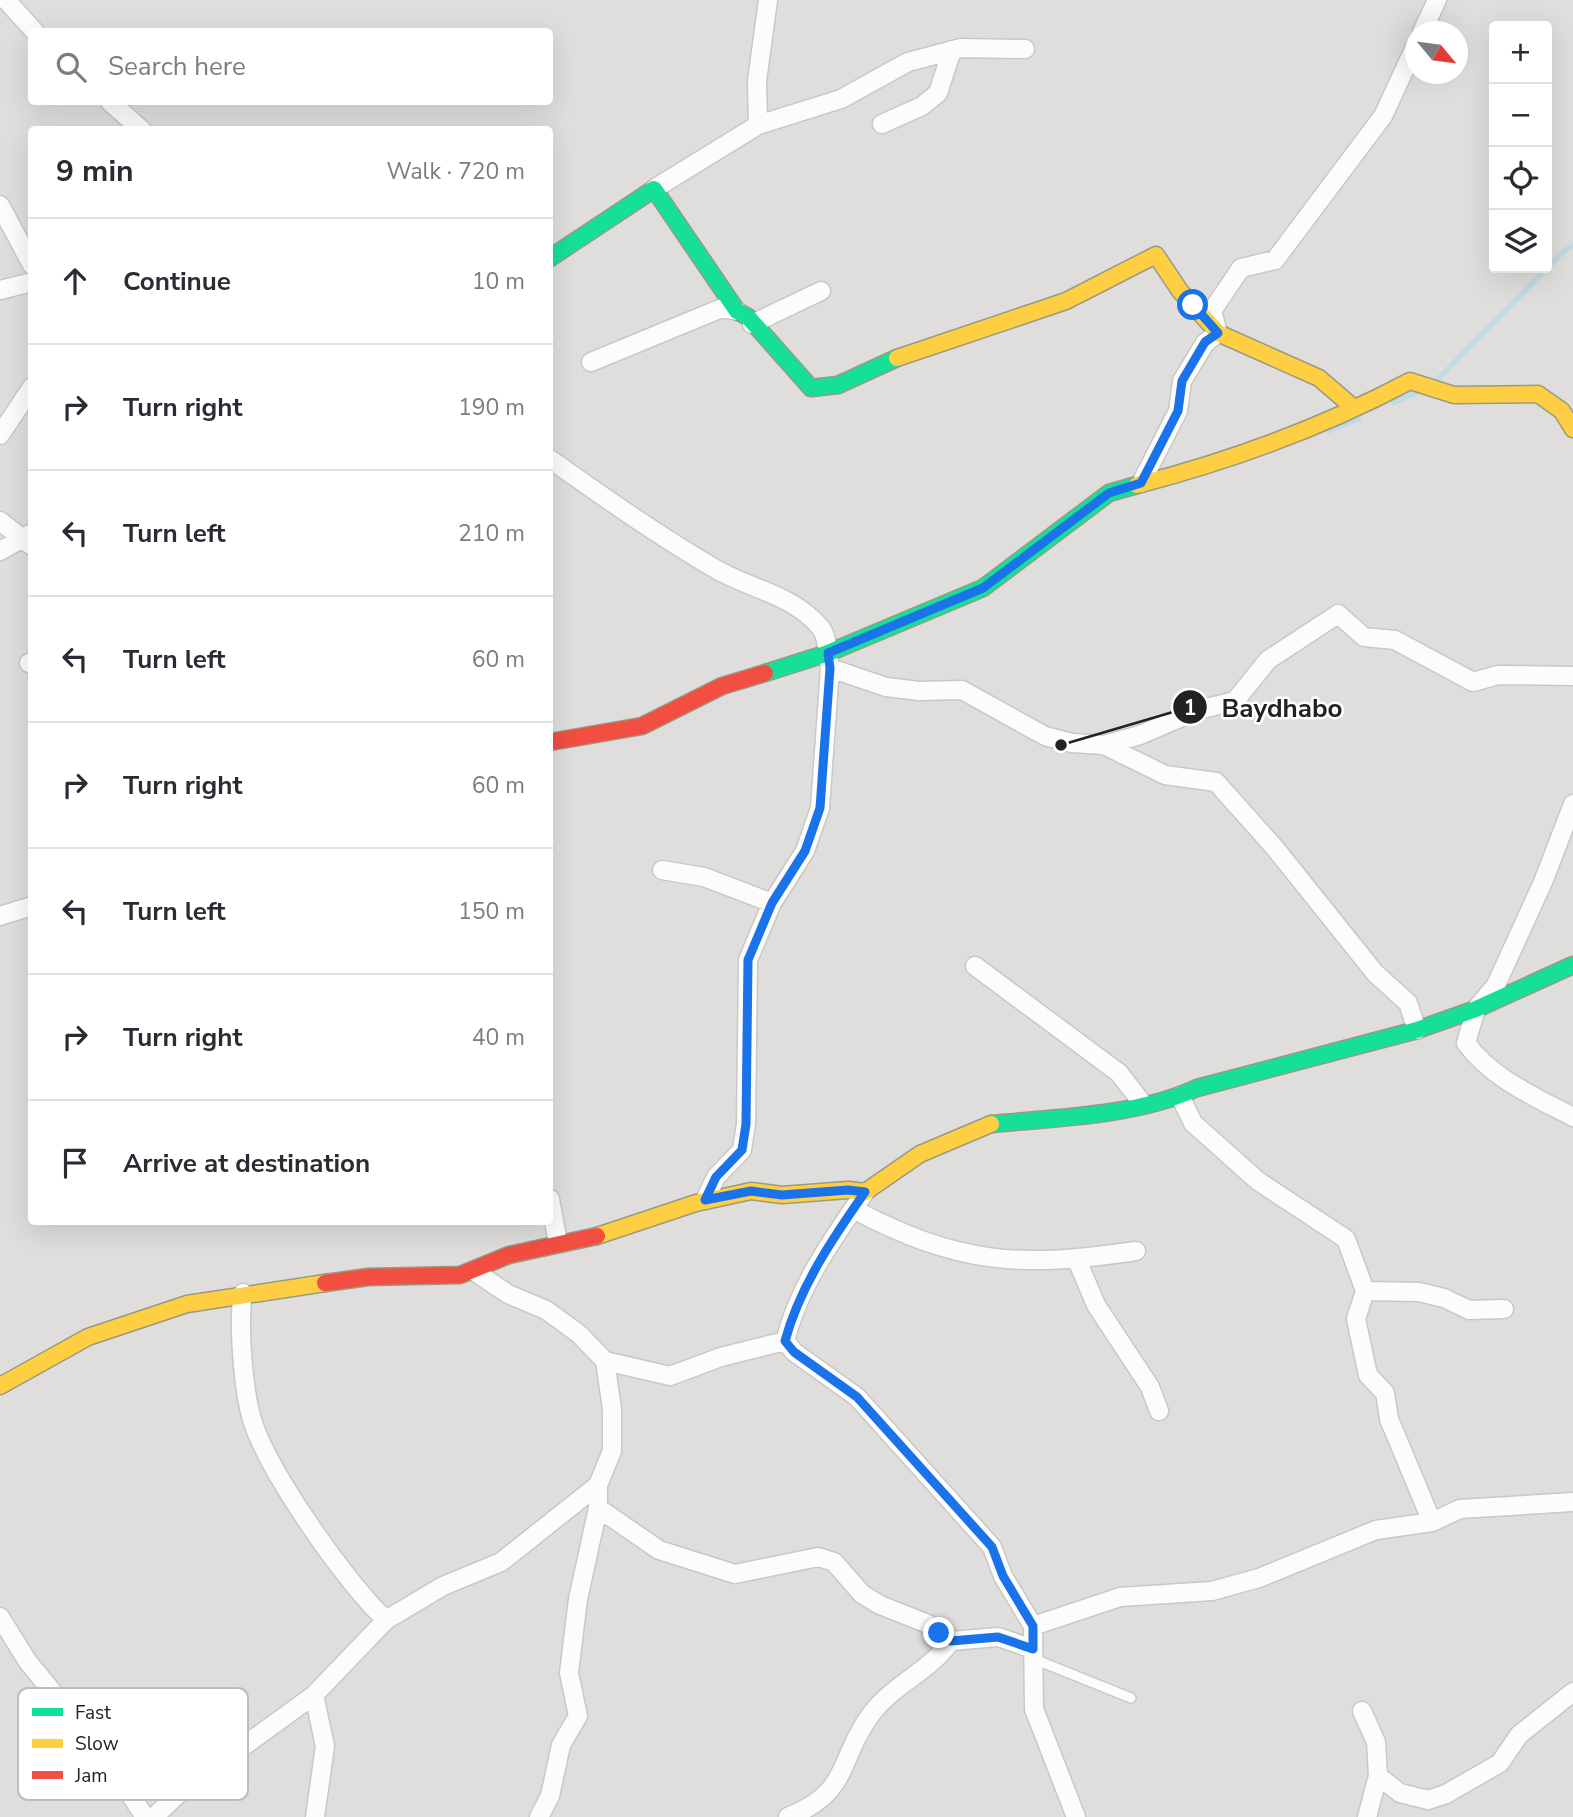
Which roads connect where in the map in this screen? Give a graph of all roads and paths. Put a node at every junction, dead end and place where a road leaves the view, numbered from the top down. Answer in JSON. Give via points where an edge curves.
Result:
{"nodes":[{"id":1,"x":6,"y":0,"type":"edge"},
{"id":2,"x":768,"y":0,"type":"edge"},
{"id":3,"x":1437,"y":0,"type":"edge"},
{"id":4,"x":1427,"y":21,"type":"edge"},
{"id":5,"x":31,"y":28,"type":"edge"},
{"id":6,"x":1025,"y":49,"type":"dead end"},
{"id":7,"x":952,"y":50,"type":"junction"},
{"id":8,"x":1405,"y":69,"type":"edge"},
{"id":9,"x":113,"y":105,"type":"edge"},
{"id":10,"x":882,"y":124,"type":"dead end"},
{"id":11,"x":758,"y":125,"type":"junction"},
{"id":12,"x":137,"y":126,"type":"edge"},
{"id":13,"x":654,"y":189,"type":"junction"},
{"id":14,"x":0,"y":205,"type":"edge"},
{"id":15,"x":553,"y":256,"type":"edge"},
{"id":16,"x":28,"y":258,"type":"edge"},
{"id":17,"x":28,"y":283,"type":"edge"},
{"id":18,"x":0,"y":290,"type":"edge"},
{"id":19,"x":821,"y":291,"type":"dead end"},
{"id":20,"x":737,"y":310,"type":"junction"},
{"id":21,"x":752,"y":324,"type":"junction"},
{"id":22,"x":1218,"y":333,"type":"junction"},
{"id":23,"x":591,"y":362,"type":"dead end"},
{"id":24,"x":28,"y":393,"type":"edge"},
{"id":25,"x":1354,"y":408,"type":"junction"},
{"id":26,"x":1573,"y":429,"type":"edge"},
{"id":27,"x":0,"y":435,"type":"edge"},
{"id":28,"x":553,"y":461,"type":"edge"},
{"id":29,"x":1141,"y":483,"type":"junction"},
{"id":30,"x":0,"y":521,"type":"edge"},
{"id":31,"x":28,"y":539,"type":"edge"},
{"id":32,"x":0,"y":551,"type":"edge"},
{"id":33,"x":829,"y":661,"type":"junction"},
{"id":34,"x":1573,"y":676,"type":"edge"},
{"id":35,"x":553,"y":741,"type":"edge"},
{"id":36,"x":1104,"y":745,"type":"junction"},
{"id":37,"x":1573,"y":804,"type":"edge"},
{"id":38,"x":662,"y":870,"type":"dead end"},
{"id":39,"x":772,"y":903,"type":"junction"},
{"id":40,"x":28,"y":907,"type":"edge"},
{"id":41,"x":0,"y":916,"type":"edge"},
{"id":42,"x":1573,"y":965,"type":"edge"},
{"id":43,"x":975,"y":967,"type":"dead end"},
{"id":44,"x":1476,"y":1009,"type":"junction"},
{"id":45,"x":1417,"y":1030,"type":"junction"},
{"id":46,"x":1180,"y":1096,"type":"junction"},
{"id":47,"x":1143,"y":1104,"type":"junction"},
{"id":48,"x":1573,"y":1117,"type":"edge"},
{"id":49,"x":865,"y":1192,"type":"junction"},
{"id":50,"x":705,"y":1200,"type":"junction"},
{"id":51,"x":853,"y":1209,"type":"junction"},
{"id":52,"x":553,"y":1216,"type":"edge"},
{"id":53,"x":558,"y":1243,"type":"junction"},
{"id":54,"x":1136,"y":1251,"type":"dead end"},
{"id":55,"x":1077,"y":1260,"type":"junction"},
{"id":56,"x":474,"y":1271,"type":"junction"},
{"id":57,"x":1365,"y":1291,"type":"junction"},
{"id":58,"x":243,"y":1293,"type":"junction"},
{"id":59,"x":1504,"y":1309,"type":"dead end"},
{"id":60,"x":785,"y":1341,"type":"junction"},
{"id":61,"x":605,"y":1361,"type":"junction"},
{"id":62,"x":0,"y":1386,"type":"edge"},
{"id":63,"x":1159,"y":1411,"type":"dead end"},
{"id":64,"x":598,"y":1485,"type":"junction"},
{"id":65,"x":1573,"y":1502,"type":"edge"},
{"id":66,"x":598,"y":1508,"type":"junction"},
{"id":67,"x":1432,"y":1522,"type":"junction"},
{"id":68,"x":0,"y":1617,"type":"edge"},
{"id":69,"x":386,"y":1620,"type":"junction"},
{"id":70,"x":1033,"y":1626,"type":"junction"},
{"id":71,"x":951,"y":1641,"type":"junction"},
{"id":72,"x":1034,"y":1654,"type":"junction"},
{"id":73,"x":49,"y":1688,"type":"edge"},
{"id":74,"x":1573,"y":1692,"type":"edge"},
{"id":75,"x":314,"y":1695,"type":"junction"},
{"id":76,"x":1130,"y":1698,"type":"dead end"},
{"id":77,"x":1362,"y":1711,"type":"dead end"},
{"id":78,"x":248,"y":1743,"type":"edge"},
{"id":79,"x":1378,"y":1776,"type":"junction"},
{"id":80,"x":134,"y":1800,"type":"edge"},
{"id":81,"x":172,"y":1800,"type":"edge"},
{"id":82,"x":145,"y":1817,"type":"edge"},
{"id":83,"x":154,"y":1817,"type":"edge"},
{"id":84,"x":315,"y":1817,"type":"edge"},
{"id":85,"x":539,"y":1817,"type":"edge"},
{"id":86,"x":788,"y":1817,"type":"edge"},
{"id":87,"x":1076,"y":1817,"type":"edge"},
{"id":88,"x":1367,"y":1817,"type":"edge"}],
"edges":[{"from":1,"to":5,"type":"street"},
{"from":2,"to":11,"type":"street","via":[[757,81]]},
{"from":3,"to":4,"type":"street"},
{"from":6,"to":7,"type":"street"},
{"from":7,"to":10,"type":"street","via":[[939,93]]},
{"from":7,"to":11,"type":"street","via":[[908,62],[841,99]]},
{"from":8,"to":22,"type":"street","via":[[1383,116],[1283,251],[1275,260],[1241,268],[1212,311]]},
{"from":9,"to":12,"type":"street"},
{"from":11,"to":13,"type":"street"},
{"from":13,"to":15,"type":"street"},
{"from":13,"to":20,"type":"street"},
{"from":14,"to":16,"type":"street"},
{"from":17,"to":18,"type":"street"},
{"from":19,"to":21,"type":"street"},
{"from":20,"to":21,"type":"street"},
{"from":20,"to":23,"type":"street","via":[[722,308]]},
{"from":21,"to":22,"type":"street","via":[[811,388],[838,385],[920,348],[1066,301],[1156,255],[1180,291]]},
{"from":22,"to":25,"type":"street","via":[[1319,378]]},
{"from":22,"to":29,"type":"street","via":[[1205,342],[1182,381],[1178,411]]},
{"from":24,"to":27,"type":"street"},
{"from":25,"to":26,"type":"street","via":[[1409,381],[1461,396],[1525,390],[1555,401]]},
{"from":25,"to":29,"type":"street","via":[[1180,474]]},
{"from":28,"to":33,"type":"street","via":[[718,571],[777,594],[822,629]]},
{"from":29,"to":33,"type":"street","via":[[1109,493],[983,588]]},
{"from":30,"to":31,"type":"street"},
{"from":31,"to":32,"type":"street"},
{"from":33,"to":35,"type":"street","via":[[722,686],[642,726]]},
{"from":33,"to":36,"type":"street","via":[[886,687],[962,690],[1045,736]]},
{"from":33,"to":39,"type":"street","via":[[820,808],[805,851]]},
{"from":34,"to":36,"type":"street","via":[[1498,675],[1473,682],[1395,640],[1364,637],[1338,614],[1268,660],[1235,701],[1198,709],[1140,735]]},
{"from":36,"to":45,"type":"street","via":[[1165,775],[1216,782],[1375,973],[1408,1003]]},
{"from":37,"to":44,"type":"street","via":[[1496,985]]},
{"from":38,"to":39,"type":"street","via":[[704,877]]},
{"from":39,"to":50,"type":"street","via":[[748,960],[742,1150],[716,1177]]},
{"from":40,"to":41,"type":"street"},
{"from":42,"to":44,"type":"street"},
{"from":43,"to":47,"type":"street","via":[[1119,1073]]},
{"from":44,"to":45,"type":"street"},
{"from":44,"to":48,"type":"street","via":[[1466,1043],[1475,1056],[1520,1089]]},
{"from":45,"to":46,"type":"street"},
{"from":46,"to":47,"type":"street"},
{"from":46,"to":57,"type":"street","via":[[1193,1123],[1258,1181],[1346,1239]]},
{"from":47,"to":49,"type":"street","via":[[1094,1114],[987,1124],[920,1154]]},
{"from":49,"to":50,"type":"street","via":[[782,1195],[751,1191]]},
{"from":49,"to":51,"type":"street"},
{"from":50,"to":53,"type":"street","via":[[617,1232]]},
{"from":51,"to":55,"type":"street","via":[[899,1234],[960,1254],[992,1260]]},
{"from":51,"to":60,"type":"street","via":[[822,1256]]},
{"from":52,"to":53,"type":"street"},
{"from":53,"to":56,"type":"street","via":[[509,1255]]},
{"from":54,"to":55,"type":"street"},
{"from":55,"to":63,"type":"street","via":[[1096,1305],[1150,1387]]},
{"from":56,"to":58,"type":"street","via":[[368,1277]]},
{"from":56,"to":61,"type":"street","via":[[508,1294],[546,1310]]},
{"from":57,"to":59,"type":"street","via":[[1419,1292],[1469,1310]]},
{"from":57,"to":67,"type":"street","via":[[1356,1318],[1368,1375],[1385,1393],[1389,1419]]},
{"from":58,"to":62,"type":"street","via":[[187,1304],[88,1337]]},
{"from":58,"to":69,"type":"street","via":[[239,1314],[251,1416],[271,1462],[361,1598]]},
{"from":60,"to":61,"type":"street","via":[[670,1376]]},
{"from":60,"to":70,"type":"street","via":[[857,1397],[992,1547],[1003,1576]]},
{"from":61,"to":64,"type":"street","via":[[612,1451]]},
{"from":64,"to":66,"type":"street"},
{"from":64,"to":69,"type":"street","via":[[501,1562],[443,1586]]},
{"from":65,"to":67,"type":"street","via":[[1461,1509]]},
{"from":66,"to":71,"type":"street","via":[[659,1550],[735,1574],[818,1557],[834,1562],[862,1594],[928,1624]]},
{"from":66,"to":85,"type":"street","via":[[578,1599],[569,1673],[578,1716],[561,1745],[550,1796]]},
{"from":67,"to":70,"type":"street","via":[[1376,1530],[1259,1578],[1212,1591],[1120,1597]]},
{"from":68,"to":73,"type":"street"},
{"from":69,"to":75,"type":"street"},
{"from":70,"to":72,"type":"street"},
{"from":71,"to":72,"type":"street","via":[[998,1637]]},
{"from":71,"to":86,"type":"street","via":[[871,1715],[831,1790],[816,1806]]},
{"from":72,"to":76,"type":"lane"},
{"from":72,"to":87,"type":"street","via":[[1034,1709]]},
{"from":74,"to":79,"type":"street","via":[[1519,1735],[1500,1763],[1446,1794],[1428,1800],[1401,1793]]},
{"from":75,"to":78,"type":"street"},
{"from":75,"to":84,"type":"street","via":[[325,1746]]},
{"from":77,"to":79,"type":"street","via":[[1376,1742]]},
{"from":79,"to":88,"type":"street"},
{"from":80,"to":82,"type":"street"},
{"from":81,"to":83,"type":"street"}]}
